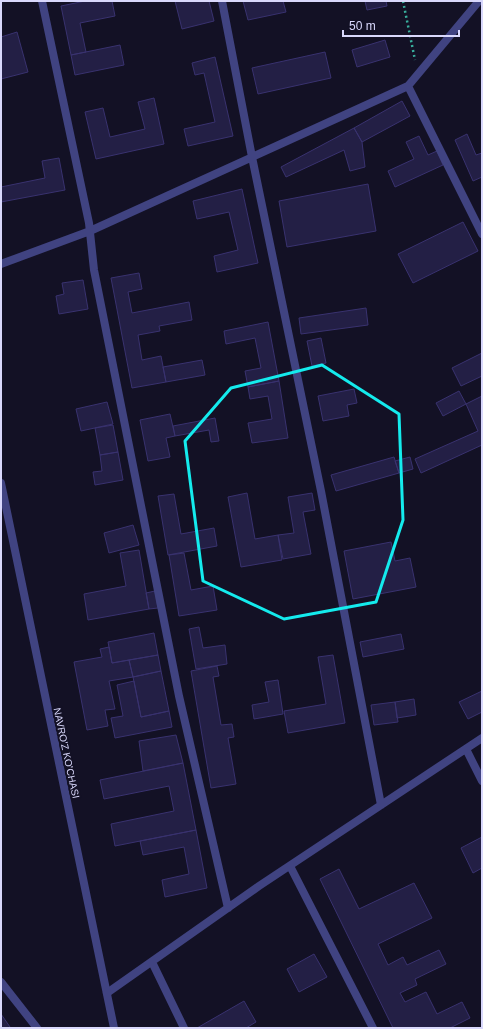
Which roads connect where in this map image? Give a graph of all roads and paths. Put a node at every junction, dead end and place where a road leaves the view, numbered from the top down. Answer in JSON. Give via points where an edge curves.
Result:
{"nodes":[{"id":1,"x":42,"y":1,"type":"edge"},
{"id":2,"x":222,"y":1,"type":"edge"},
{"id":3,"x":403,"y":1,"type":"edge"},
{"id":4,"x":480,"y":1,"type":"edge"},
{"id":5,"x":418,"y":74,"type":"junction"},
{"id":6,"x":408,"y":86,"type":"junction"},
{"id":7,"x":252,"y":157,"type":"junction"},
{"id":8,"x":90,"y":231,"type":"junction"},
{"id":9,"x":482,"y":234,"type":"edge"},
{"id":10,"x":1,"y":264,"type":"edge"},
{"id":11,"x":1,"y":483,"type":"edge"},
{"id":12,"x":482,"y":738,"type":"edge"},
{"id":13,"x":466,"y":749,"type":"junction"},
{"id":14,"x":482,"y":780,"type":"edge"},
{"id":15,"x":381,"y":806,"type":"junction"},
{"id":16,"x":290,"y":866,"type":"junction"},
{"id":17,"x":228,"y":908,"type":"junction"},
{"id":18,"x":152,"y":962,"type":"junction"},
{"id":19,"x":1,"y":982,"type":"edge"},
{"id":20,"x":107,"y":993,"type":"junction"},
{"id":21,"x":37,"y":1028,"type":"edge"},
{"id":22,"x":114,"y":1028,"type":"edge"},
{"id":23,"x":184,"y":1028,"type":"edge"},
{"id":24,"x":373,"y":1028,"type":"edge"}],
"edges":[{"from":1,"to":8,"type":"street"},
{"from":2,"to":7,"type":"street"},
{"from":3,"to":5,"type":"path"},
{"from":4,"to":5,"type":"street"},
{"from":5,"to":6,"type":"street"},
{"from":6,"to":7,"type":"street"},
{"from":6,"to":9,"type":"street"},
{"from":7,"to":8,"type":"street"},
{"from":7,"to":15,"type":"street","via":[[321,491]]},
{"from":8,"to":10,"type":"street"},
{"from":8,"to":17,"type":"street","via":[[94,270],[178,688]]},
{"from":11,"to":20,"type":"street","name":"NAVRO'Z KO'CHASI"},
{"from":12,"to":13,"type":"street"},
{"from":13,"to":14,"type":"street"},
{"from":13,"to":15,"type":"street"},
{"from":15,"to":16,"type":"street"},
{"from":16,"to":17,"type":"street"},
{"from":16,"to":24,"type":"street"},
{"from":17,"to":18,"type":"street"},
{"from":18,"to":20,"type":"street"},
{"from":18,"to":23,"type":"street"},
{"from":19,"to":21,"type":"street"},
{"from":20,"to":22,"type":"street","name":"NAVRO'Z KO'CHASI"}]}
